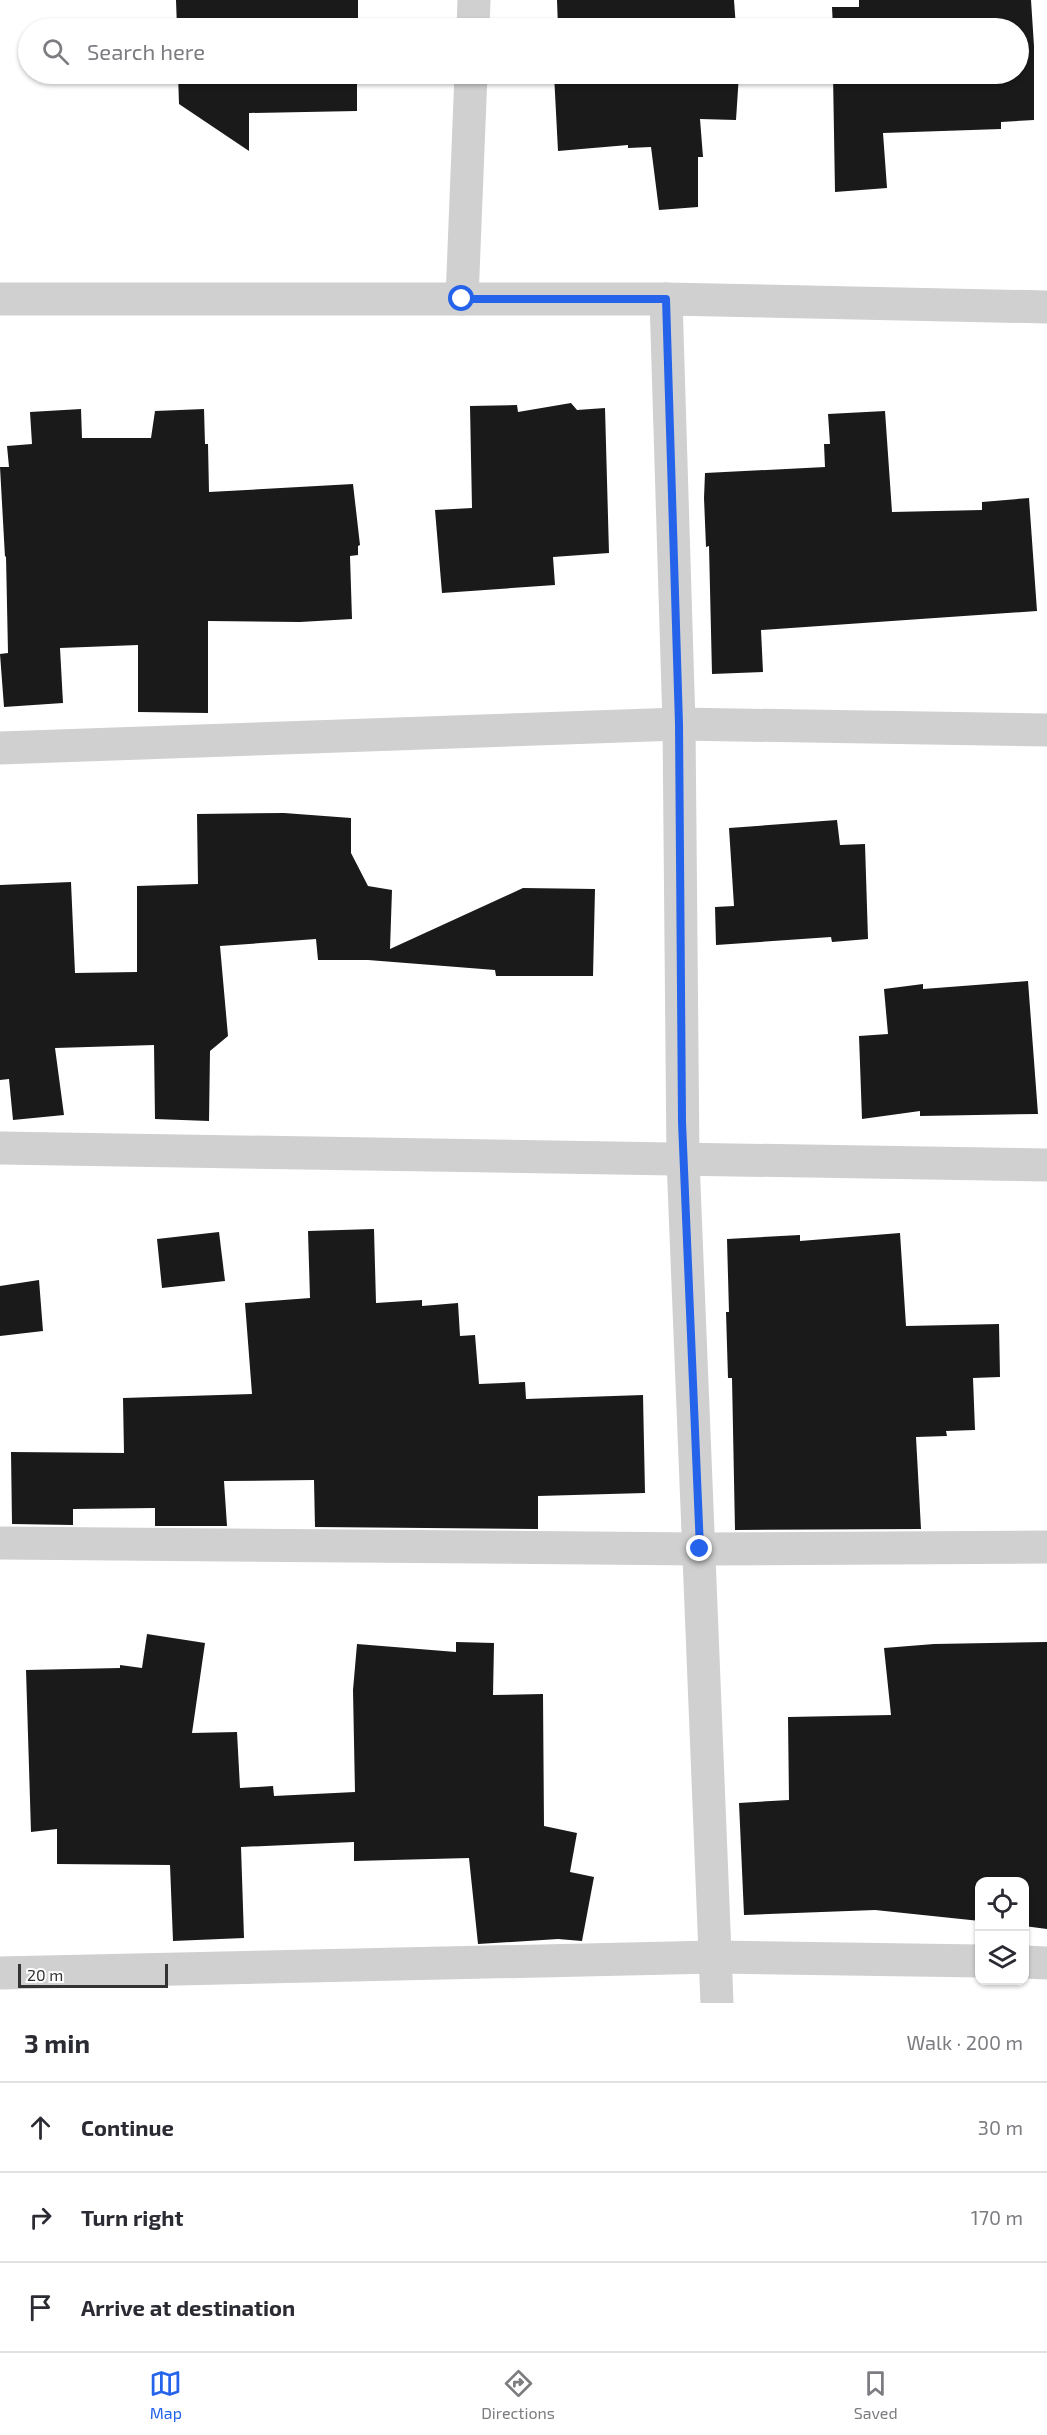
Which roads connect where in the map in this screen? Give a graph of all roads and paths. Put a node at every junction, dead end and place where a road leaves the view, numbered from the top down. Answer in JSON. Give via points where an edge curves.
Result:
{"nodes":[{"id":1,"x":474,"y":0,"type":"edge"},
{"id":2,"x":473,"y":18,"type":"edge"},
{"id":3,"x":471,"y":84,"type":"edge"},
{"id":4,"x":0,"y":299,"type":"edge"},
{"id":5,"x":462,"y":299,"type":"junction"},
{"id":6,"x":666,"y":299,"type":"junction"},
{"id":7,"x":1047,"y":307,"type":"edge"},
{"id":8,"x":679,"y":724,"type":"junction"},
{"id":9,"x":1047,"y":730,"type":"edge"},
{"id":10,"x":0,"y":748,"type":"edge"},
{"id":11,"x":0,"y":1148,"type":"edge"},
{"id":12,"x":683,"y":1160,"type":"junction"},
{"id":13,"x":1047,"y":1165,"type":"edge"},
{"id":14,"x":0,"y":1544,"type":"edge"},
{"id":15,"x":1047,"y":1547,"type":"edge"},
{"id":16,"x":700,"y":1549,"type":"junction"},
{"id":17,"x":715,"y":1957,"type":"junction"},
{"id":18,"x":975,"y":1962,"type":"edge"},
{"id":19,"x":1029,"y":1962,"type":"edge"},
{"id":20,"x":1047,"y":1963,"type":"edge"},
{"id":21,"x":0,"y":1972,"type":"edge"},
{"id":22,"x":717,"y":2003,"type":"edge"}],
"edges":[{"from":1,"to":2,"type":"street"},
{"from":3,"to":5,"type":"street"},
{"from":4,"to":5,"type":"street"},
{"from":5,"to":6,"type":"street"},
{"from":6,"to":7,"type":"street"},
{"from":6,"to":8,"type":"street"},
{"from":8,"to":9,"type":"street"},
{"from":8,"to":10,"type":"street"},
{"from":8,"to":12,"type":"street"},
{"from":11,"to":12,"type":"street"},
{"from":12,"to":13,"type":"street"},
{"from":12,"to":16,"type":"street"},
{"from":14,"to":16,"type":"street"},
{"from":15,"to":16,"type":"street"},
{"from":16,"to":17,"type":"street"},
{"from":17,"to":18,"type":"street"},
{"from":17,"to":21,"type":"street"},
{"from":17,"to":22,"type":"street"},
{"from":19,"to":20,"type":"street"}]}
